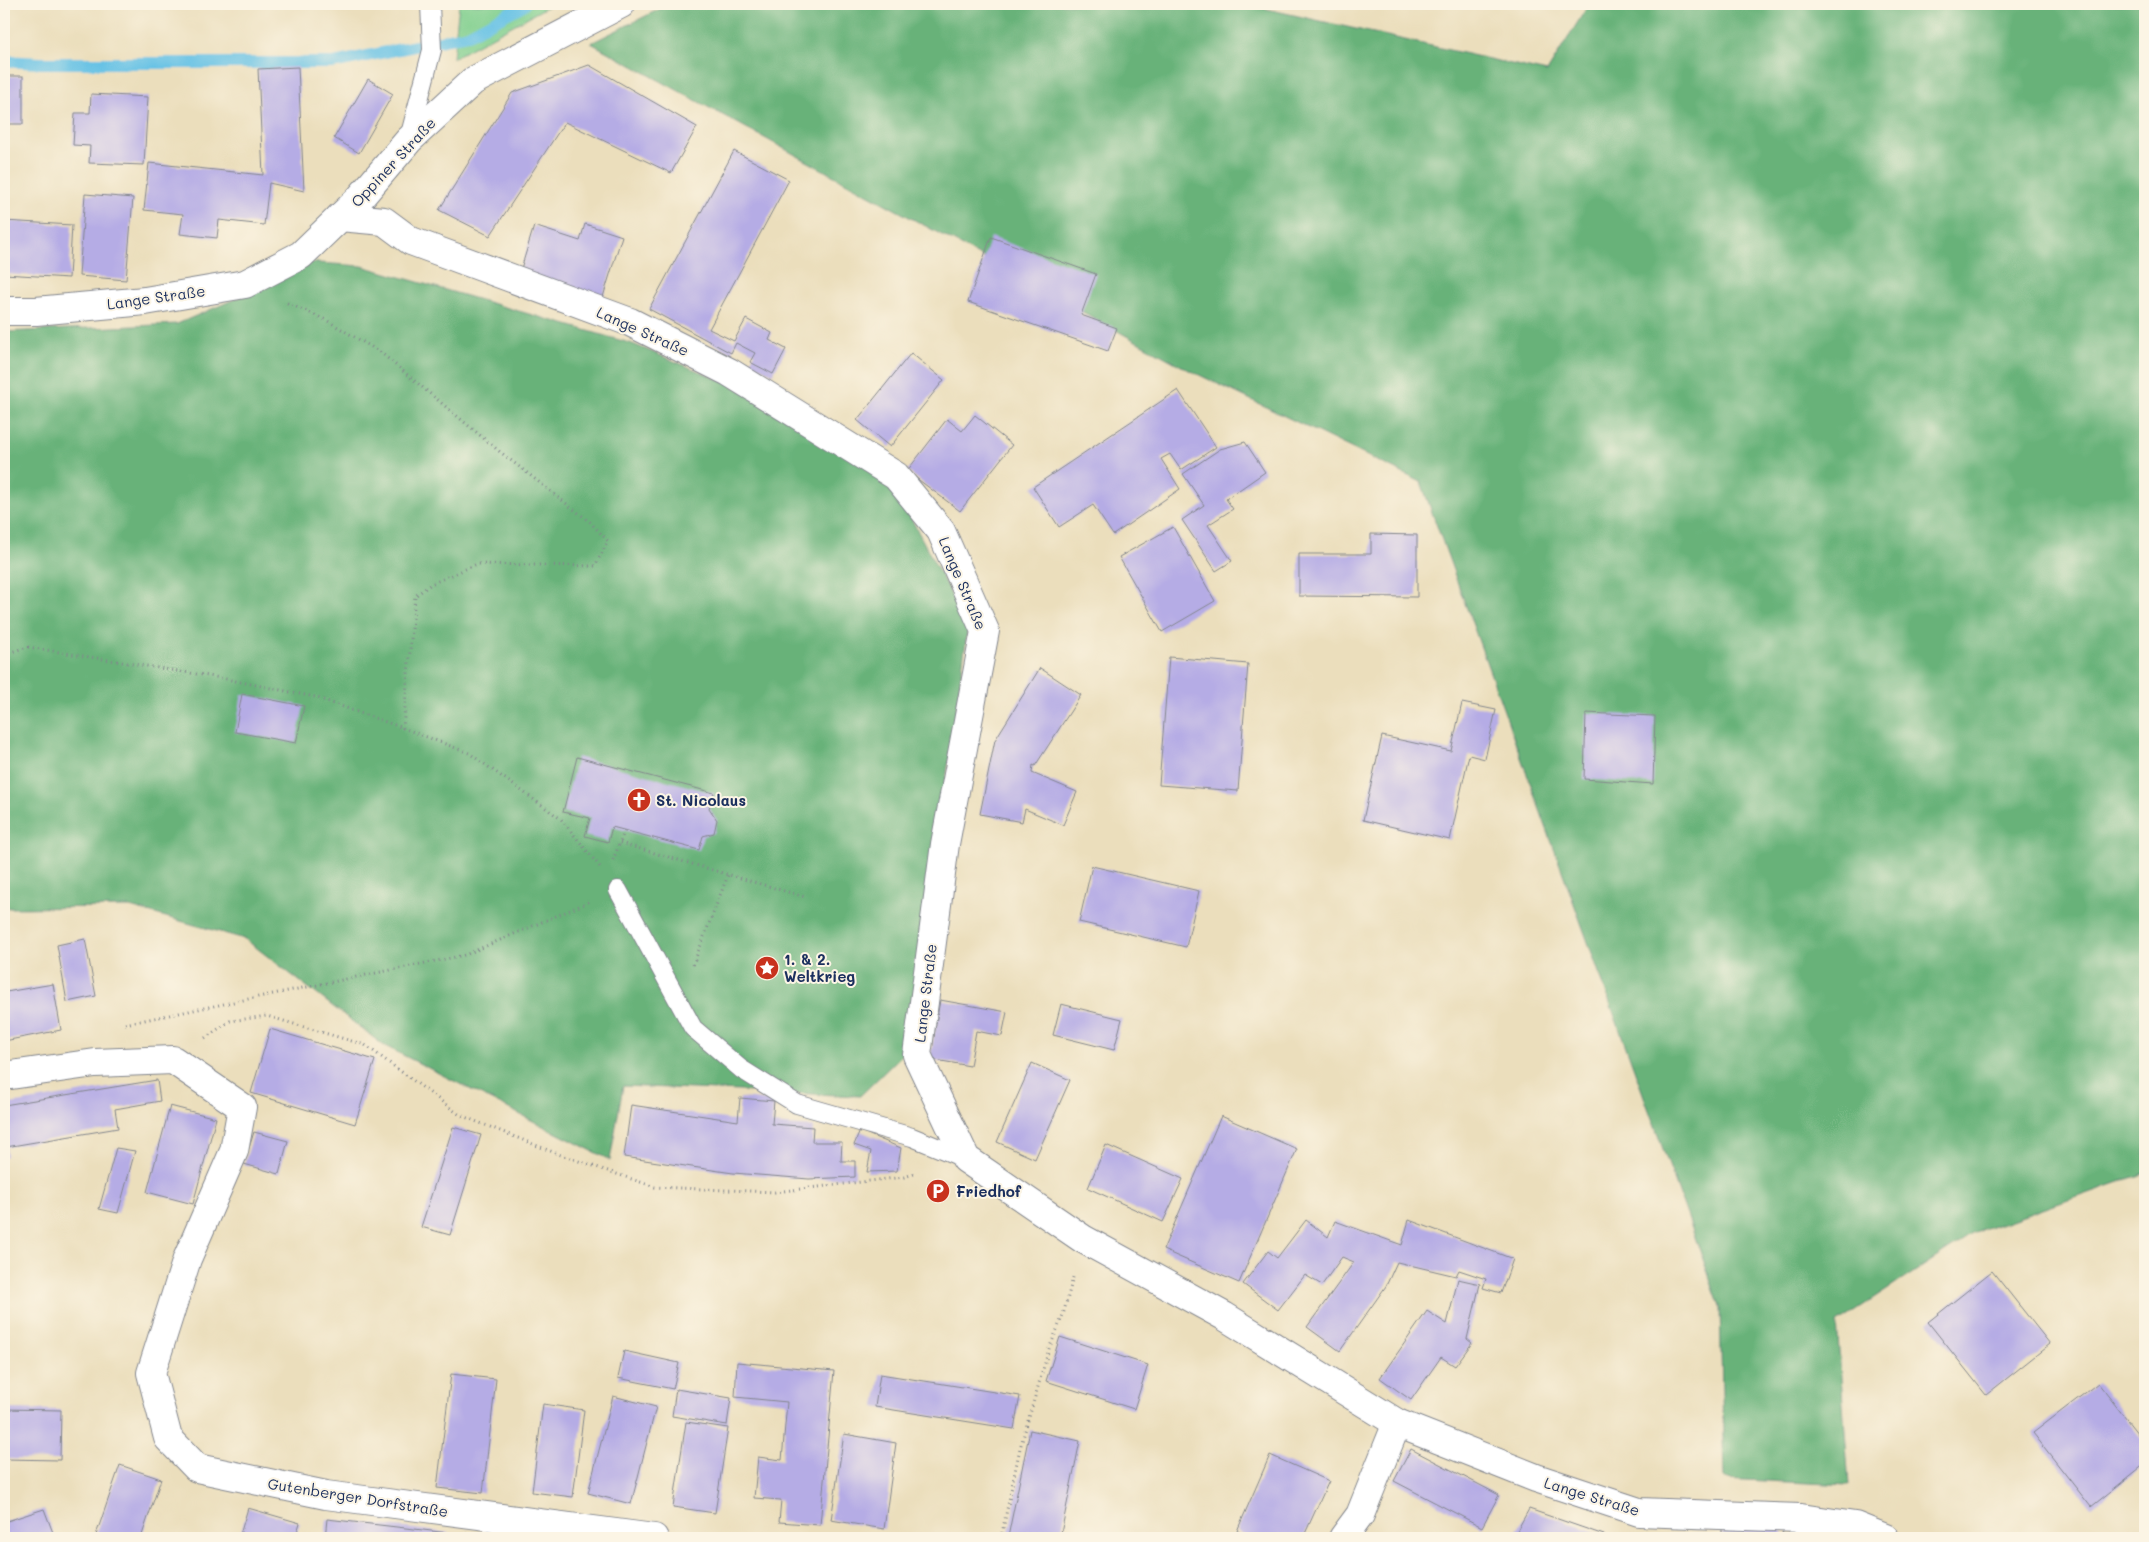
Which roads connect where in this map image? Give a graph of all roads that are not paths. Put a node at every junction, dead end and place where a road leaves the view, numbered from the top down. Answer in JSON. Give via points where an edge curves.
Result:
{"nodes":[{"id":1,"x":621,"y":4,"type":"edge"},
{"id":2,"x":430,"y":6,"type":"edge"},
{"id":3,"x":409,"y":140,"type":"junction"},
{"id":4,"x":340,"y":217,"type":"junction"},
{"id":5,"x":301,"y":255,"type":"joint"},
{"id":6,"x":4,"y":311,"type":"edge"},
{"id":7,"x":618,"y":890,"type":"road end"},
{"id":8,"x":4,"y":1076,"type":"edge"},
{"id":9,"x":966,"y":1159,"type":"junction"},
{"id":10,"x":1397,"y":1423,"type":"junction"},
{"id":11,"x":654,"y":1538,"type":"edge"},
{"id":12,"x":1343,"y":1538,"type":"edge"},
{"id":13,"x":1885,"y":1538,"type":"edge"}],
"edges":[{"from":1,"to":3,"type":"street","name":"Oppiner Straße","via":[[473,81]]},
{"from":2,"to":3,"type":"lane","via":[[432,50]]},
{"from":3,"to":4,"type":"street","name":"Oppiner Straße"},
{"from":4,"to":5,"type":"street","name":"Oppiner Straße"},
{"from":4,"to":9,"type":"street","name":"Lange Straße","via":[[384,221],[411,241],[630,322],[729,372],[896,476],[941,531],[985,631],[944,844],[917,1055]]},
{"from":5,"to":6,"type":"street","name":"Lange Straße","via":[[245,284],[145,301]]},
{"from":7,"to":9,"type":"lane","via":[[693,1028],[741,1069],[797,1104],[912,1137]]},
{"from":8,"to":11,"type":"street","name":"Gutenberger Dorfstraße","via":[[95,1063],[172,1060],[242,1107],[234,1151],[187,1259],[151,1373],[168,1438],[197,1468],[326,1495]]},
{"from":9,"to":10,"type":"street","name":"Lange Straße","via":[[1083,1239],[1224,1316]]},
{"from":10,"to":12,"type":"street","via":[[1360,1515]]},
{"from":10,"to":13,"type":"street","name":"Lange Straße","via":[[1536,1478],[1639,1512],[1801,1518],[1855,1526]]}]}
